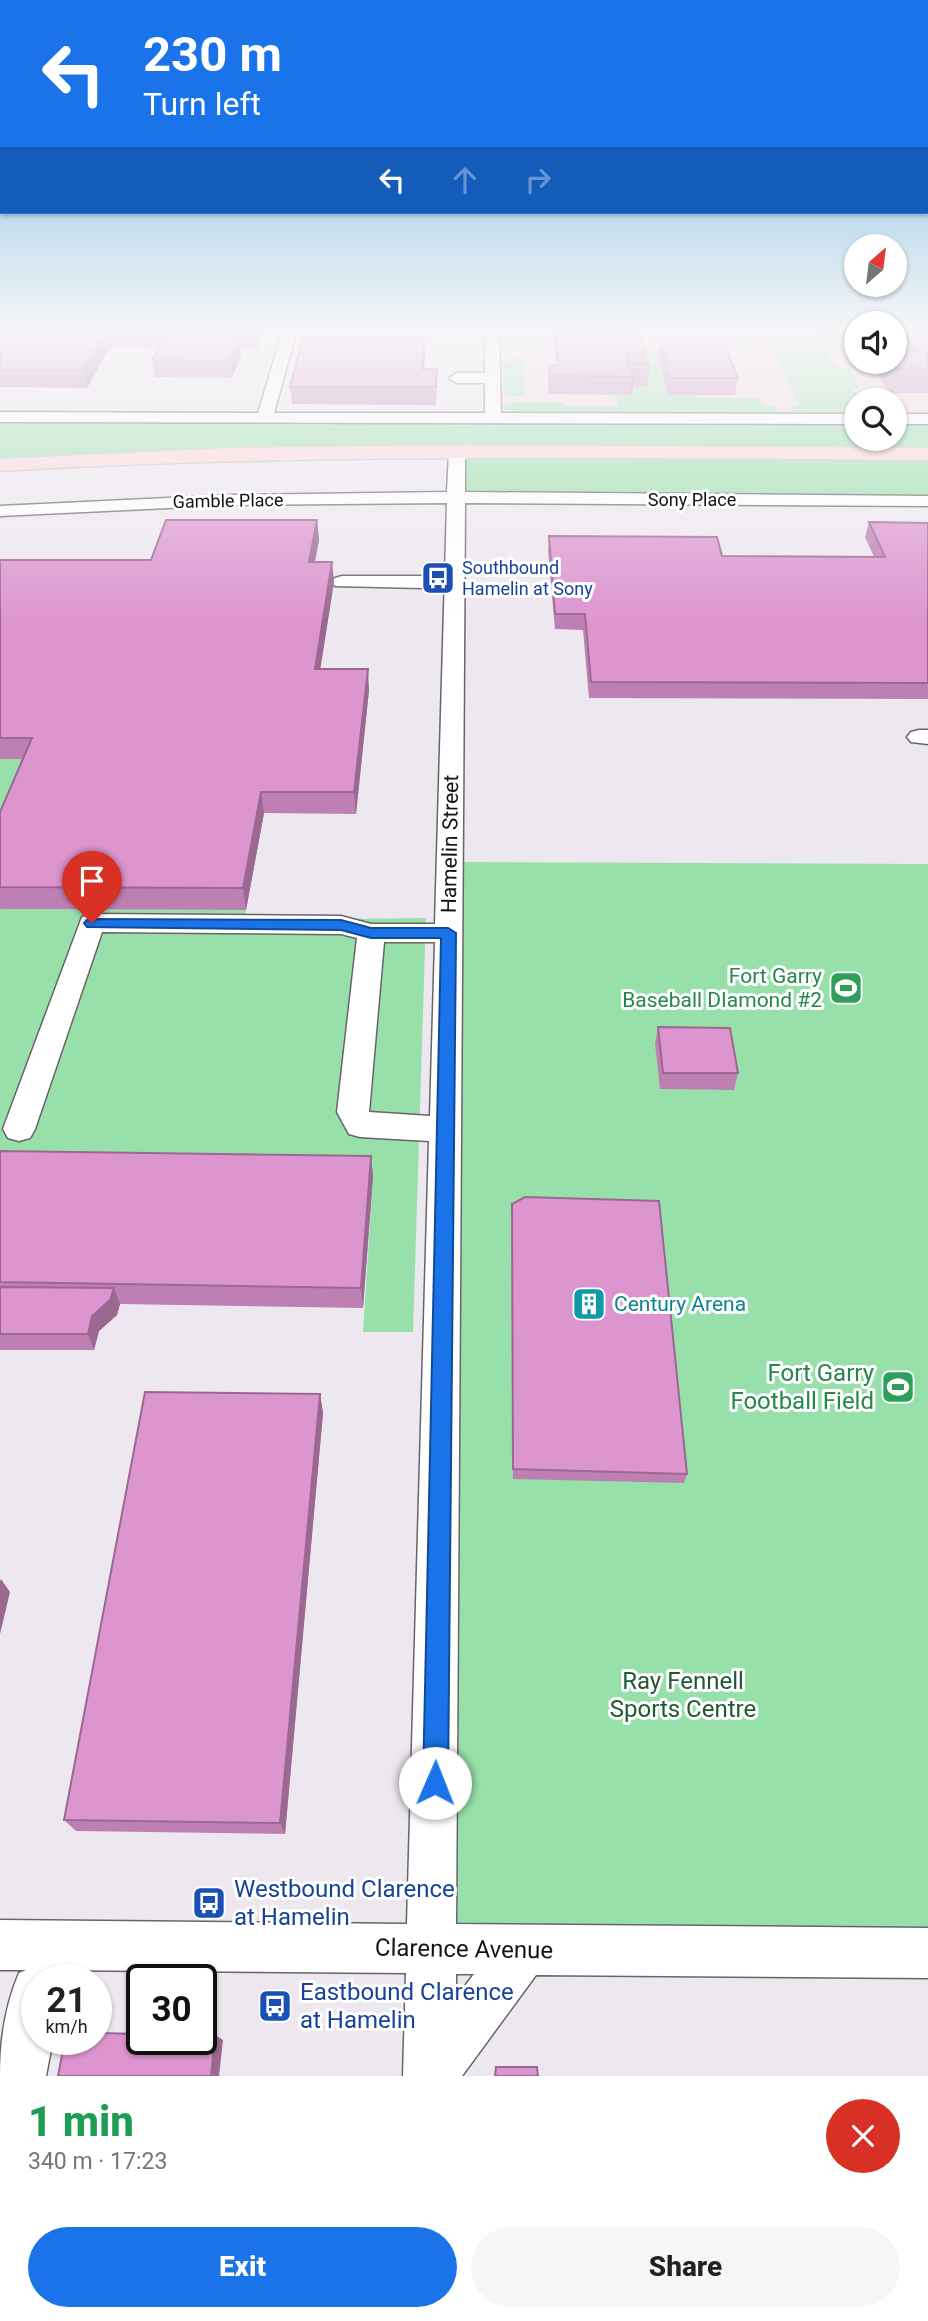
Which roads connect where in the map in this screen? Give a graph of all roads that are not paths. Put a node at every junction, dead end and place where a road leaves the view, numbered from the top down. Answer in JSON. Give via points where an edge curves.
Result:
{"nodes":[{"id":1,"x":928,"y":454,"type":"edge"},
{"id":2,"x":0,"y":465,"type":"edge"},
{"id":3,"x":928,"y":470,"type":"edge"},
{"id":4,"x":456,"y":474,"type":"junction"},
{"id":5,"x":0,"y":479,"type":"edge"},
{"id":6,"x":928,"y":501,"type":"edge"},
{"id":7,"x":0,"y":511,"type":"edge"},
{"id":8,"x":342,"y":582,"type":"dead end"},
{"id":9,"x":422,"y":582,"type":"dead end"},
{"id":10,"x":371,"y":933,"type":"junction"},
{"id":11,"x":448,"y":933,"type":"junction"},
{"id":12,"x":19,"y":1129,"type":"dead end"},
{"id":13,"x":446,"y":1129,"type":"junction"},
{"id":14,"x":433,"y":1948,"type":"junction"},
{"id":15,"x":524,"y":1949,"type":"junction"},
{"id":16,"x":928,"y":1953,"type":"edge"},
{"id":17,"x":54,"y":1964,"type":"edge"},
{"id":18,"x":22,"y":2055,"type":"edge"},
{"id":19,"x":20,"y":2076,"type":"edge"},
{"id":20,"x":429,"y":2076,"type":"edge"}],
"edges":[{"from":1,"to":4,"type":"main road"},
{"from":2,"to":4,"type":"main road","via":[[169,456]]},
{"from":3,"to":4,"type":"main road"},
{"from":4,"to":5,"type":"main road","via":[[213,469]]},
{"from":4,"to":6,"type":"street","name":"Sony Place"},
{"from":4,"to":7,"type":"street","name":"Gamble Place","via":[[192,501]]},
{"from":4,"to":11,"type":"street","name":"Hamelin Street"},
{"from":8,"to":9,"type":"street"},
{"from":10,"to":11,"type":"street"},
{"from":10,"to":12,"type":"street","via":[[341,925],[92,923]]},
{"from":10,"to":13,"type":"street","via":[[353,1112],[360,1125]]},
{"from":11,"to":13,"type":"street","name":"Hamelin Street"},
{"from":13,"to":14,"type":"street","name":"Hamelin Street"},
{"from":14,"to":15,"type":"street","name":"Clarence Avenue"},
{"from":14,"to":17,"type":"street","name":"Clarence Avenue"},
{"from":14,"to":20,"type":"street","name":"Hamelin Street"},
{"from":15,"to":16,"type":"street","name":"Clarence Avenue"},
{"from":15,"to":20,"type":"street"},
{"from":18,"to":19,"type":"street"}]}
